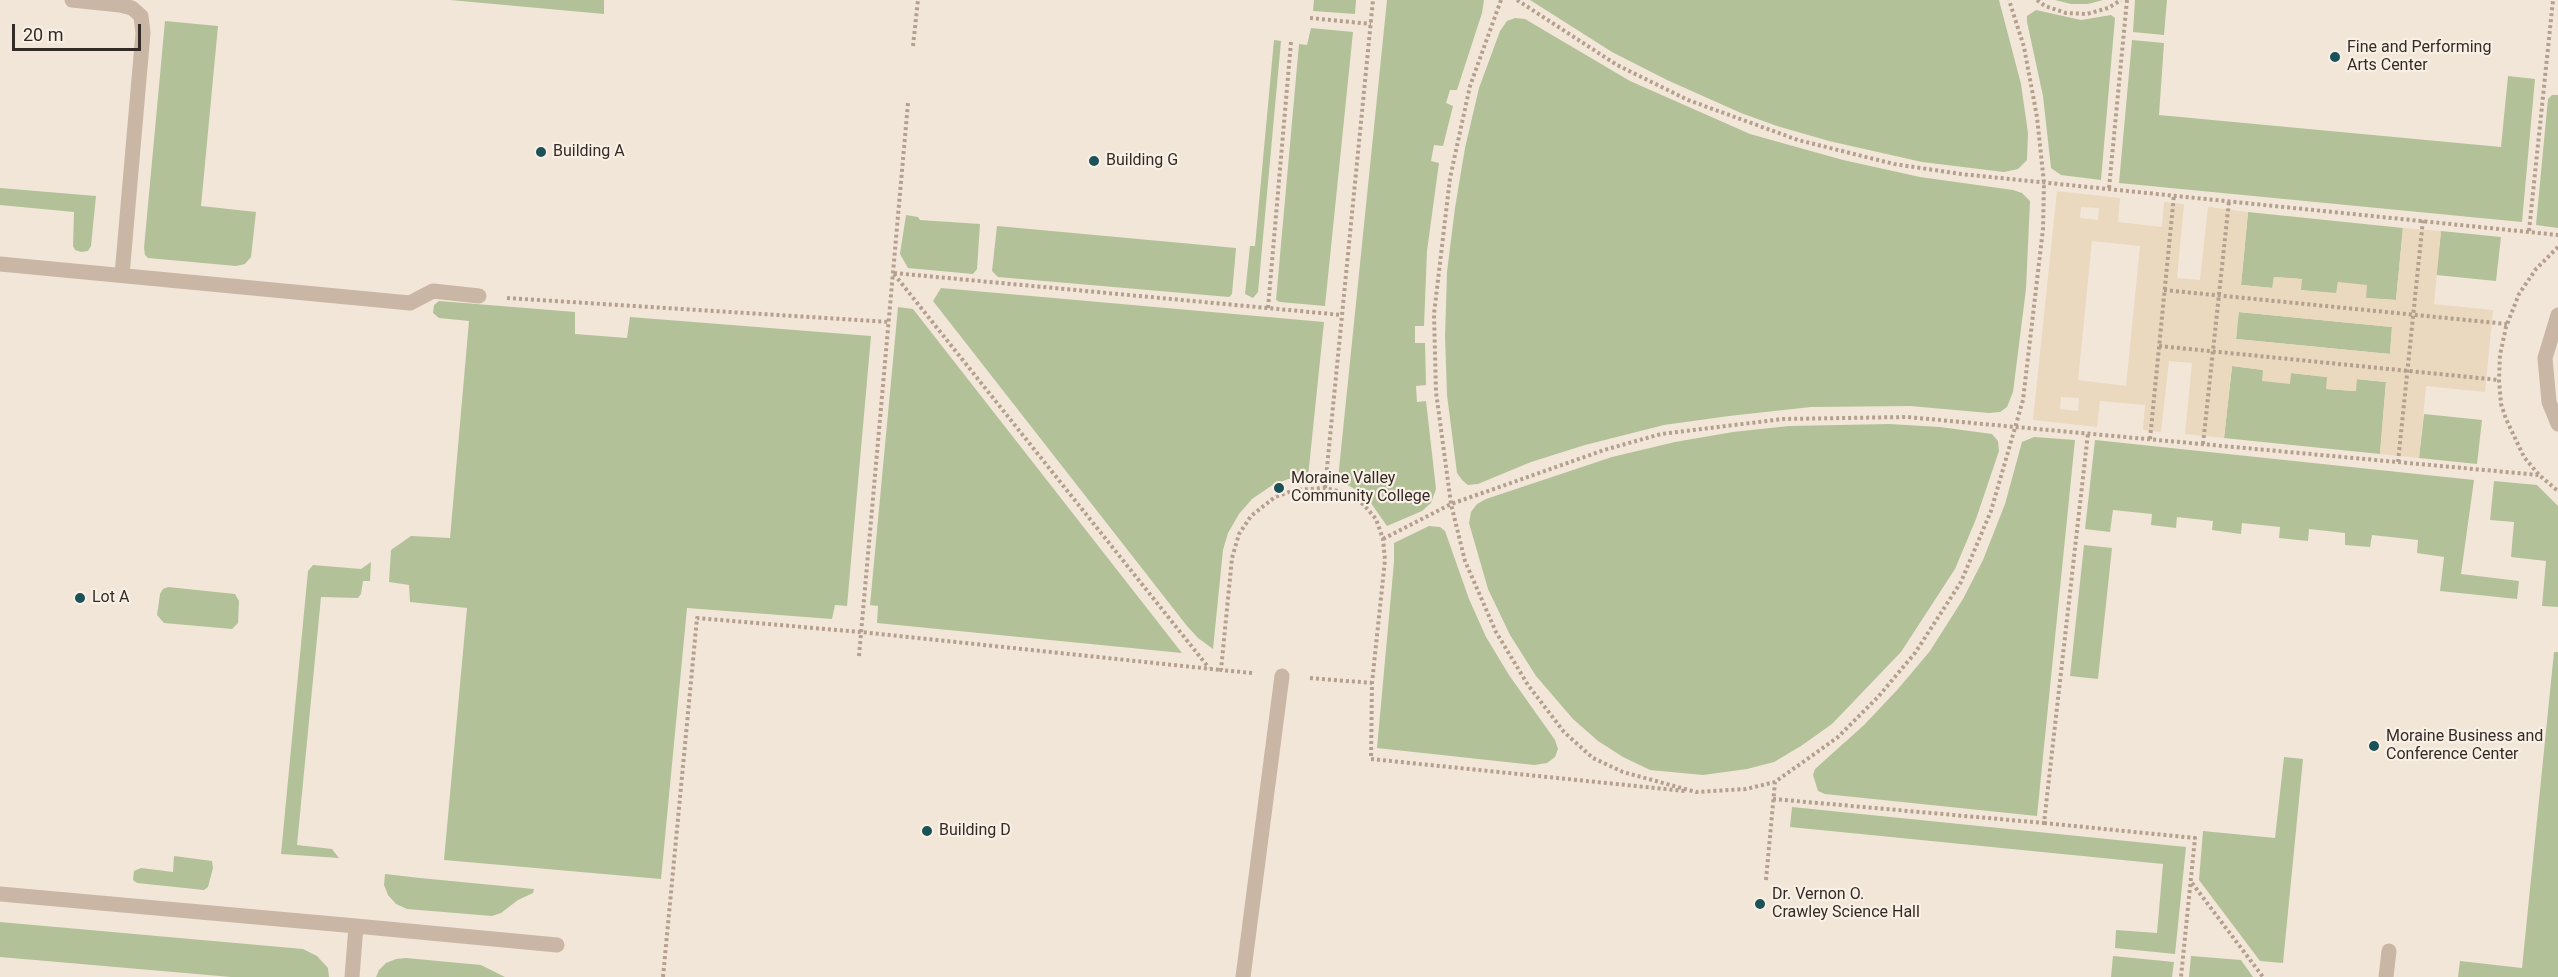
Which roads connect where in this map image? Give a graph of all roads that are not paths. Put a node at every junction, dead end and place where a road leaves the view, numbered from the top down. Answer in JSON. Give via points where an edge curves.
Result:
{"nodes":[{"id":1,"x":72,"y":0,"type":"edge"},
{"id":2,"x":0,"y":264,"type":"edge"},
{"id":3,"x":122,"y":275,"type":"junction"},
{"id":4,"x":479,"y":296,"type":"road end"},
{"id":5,"x":2558,"y":315,"type":"edge"},
{"id":6,"x":2558,"y":424,"type":"edge"},
{"id":7,"x":1282,"y":676,"type":"road end"},
{"id":8,"x":0,"y":894,"type":"edge"},
{"id":9,"x":356,"y":926,"type":"junction"},
{"id":10,"x":556,"y":945,"type":"dead end"},
{"id":11,"x":2389,"y":951,"type":"dead end"},
{"id":12,"x":352,"y":977,"type":"edge"},
{"id":13,"x":1243,"y":977,"type":"edge"},
{"id":14,"x":2386,"y":977,"type":"edge"}],
"edges":[{"from":1,"to":3,"type":"street","via":[[120,5],[141,16],[143,33]]},
{"from":2,"to":3,"type":"street"},
{"from":3,"to":4,"type":"street","via":[[410,303],[433,291]]},
{"from":5,"to":6,"type":"street","via":[[2545,358],[2548,402]]},
{"from":7,"to":13,"type":"street"},
{"from":8,"to":9,"type":"street"},
{"from":9,"to":10,"type":"street"},
{"from":9,"to":12,"type":"street"},
{"from":11,"to":14,"type":"street"}]}
